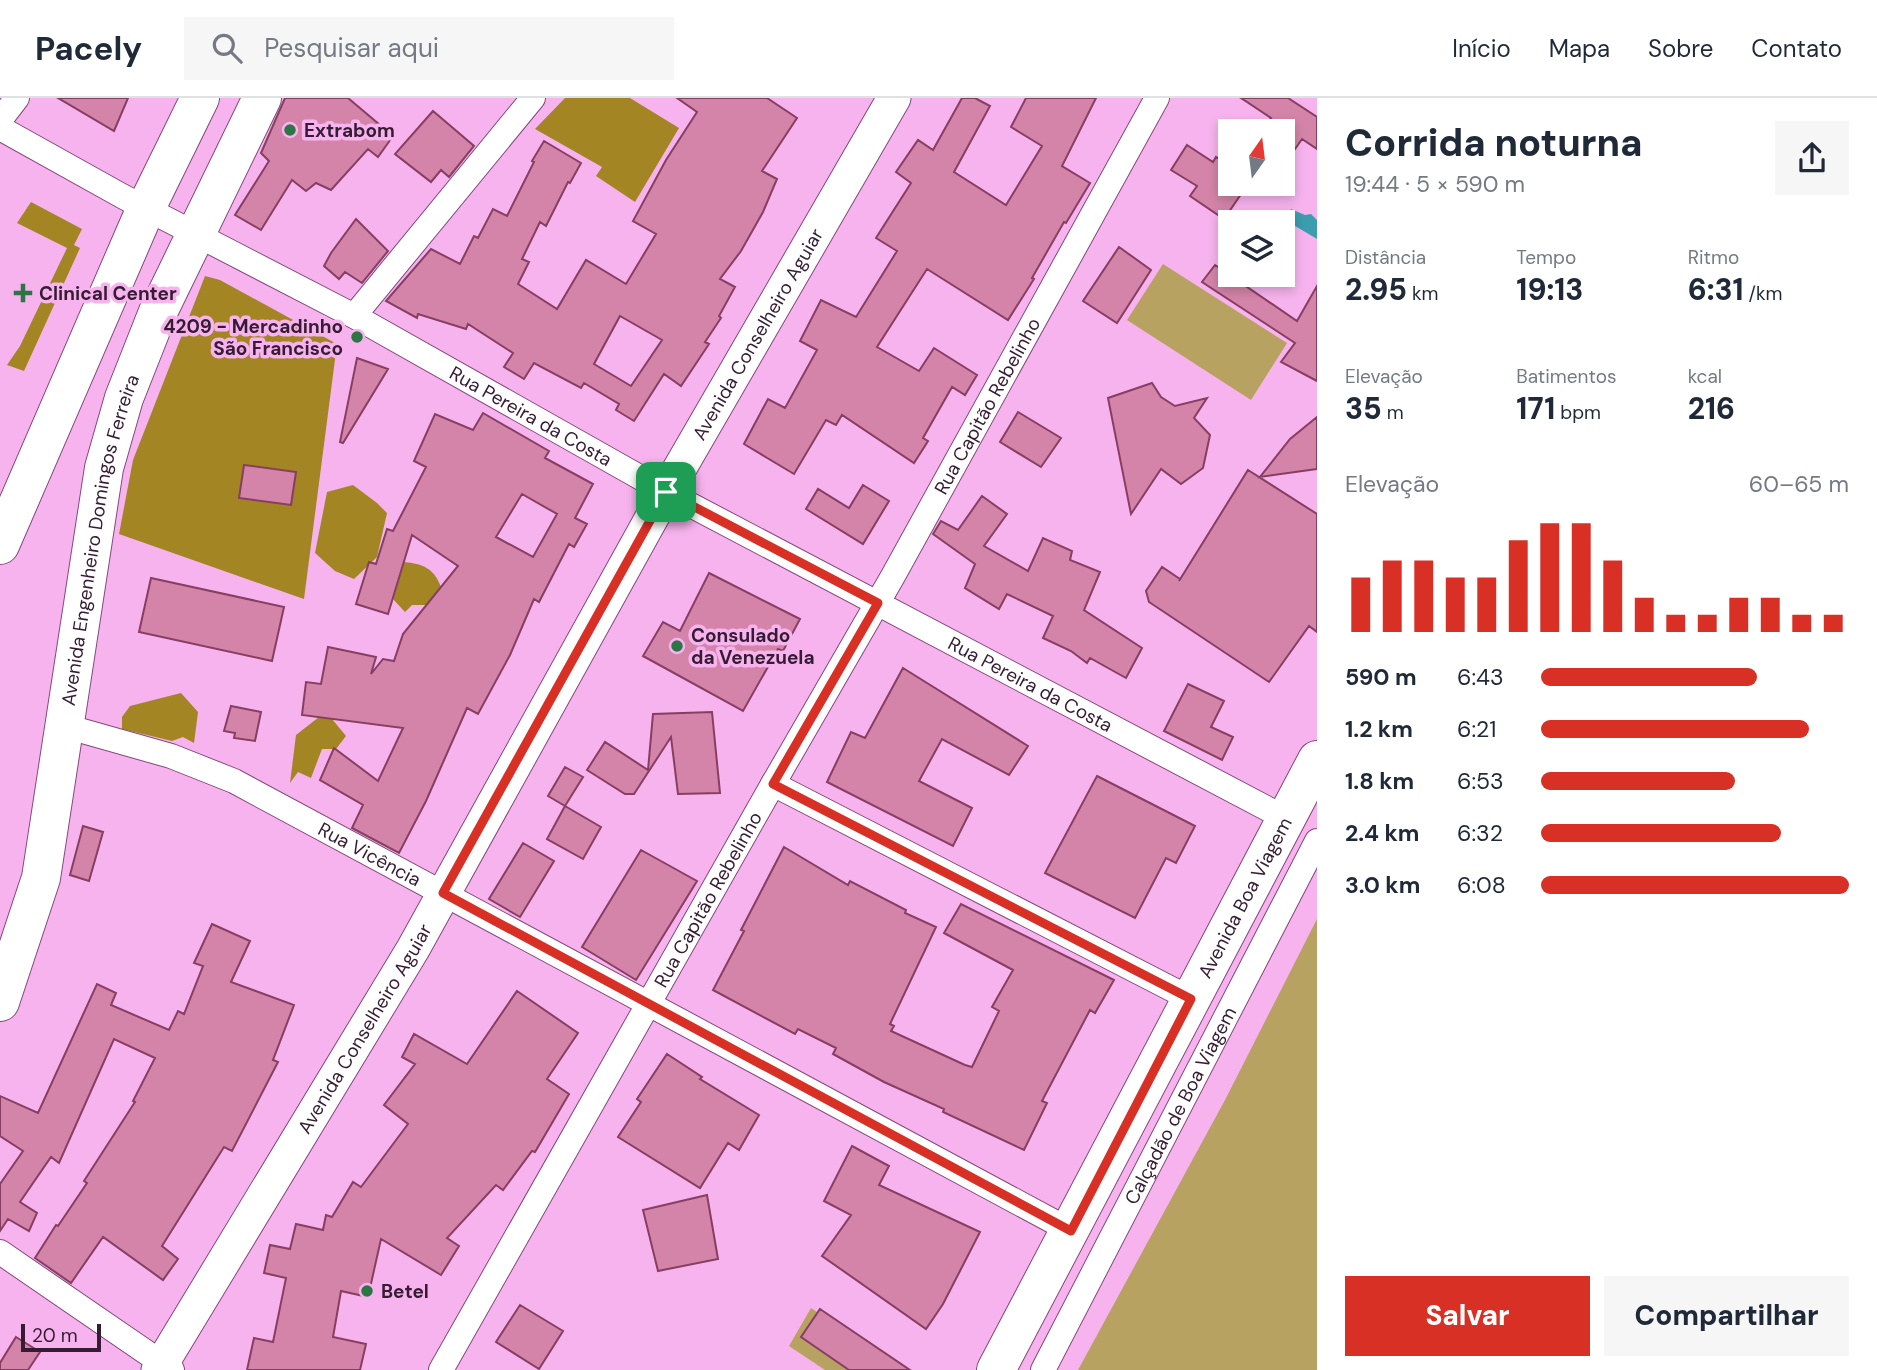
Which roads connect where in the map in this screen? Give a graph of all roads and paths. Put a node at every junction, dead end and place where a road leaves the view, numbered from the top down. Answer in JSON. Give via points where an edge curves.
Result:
{"nodes":[{"id":1,"x":17,"y":98,"type":"edge"},
{"id":2,"x":200,"y":98,"type":"edge"},
{"id":3,"x":262,"y":98,"type":"edge"},
{"id":4,"x":533,"y":98,"type":"edge"},
{"id":5,"x":1157,"y":98,"type":"edge"},
{"id":6,"x":884,"y":102,"type":"edge"},
{"id":7,"x":0,"y":120,"type":"edge"},
{"id":8,"x":0,"y":128,"type":"edge"},
{"id":9,"x":146,"y":208,"type":"junction"},
{"id":10,"x":196,"y":234,"type":"junction"},
{"id":11,"x":354,"y":316,"type":"junction"},
{"id":12,"x":666,"y":492,"type":"junction"},
{"id":13,"x":0,"y":545,"type":"edge"},
{"id":14,"x":878,"y":603,"type":"junction"},
{"id":15,"x":65,"y":726,"type":"junction"},
{"id":16,"x":1317,"y":760,"type":"edge"},
{"id":17,"x":773,"y":784,"type":"junction"},
{"id":18,"x":1285,"y":818,"type":"junction"},
{"id":19,"x":1317,"y":842,"type":"edge"},
{"id":20,"x":443,"y":893,"type":"junction"},
{"id":21,"x":1191,"y":999,"type":"junction"},
{"id":22,"x":0,"y":1002,"type":"edge"},
{"id":23,"x":649,"y":1004,"type":"junction"},
{"id":24,"x":1071,"y":1231,"type":"junction"},
{"id":25,"x":0,"y":1252,"type":"edge"},
{"id":26,"x":164,"y":1368,"type":"edge"},
{"id":27,"x":441,"y":1370,"type":"edge"},
{"id":28,"x":996,"y":1370,"type":"edge"},
{"id":29,"x":1043,"y":1370,"type":"edge"}],
"edges":[{"from":1,"to":7,"type":"street"},
{"from":2,"to":9,"type":"main road"},
{"from":3,"to":10,"type":"main road","name":"Avenida Engenheiro Domingos Ferreira"},
{"from":4,"to":11,"type":"street"},
{"from":5,"to":14,"type":"street","name":"Rua Capitão Rebelinho"},
{"from":6,"to":12,"type":"main road","name":"Avenida Conselheiro Aguiar"},
{"from":8,"to":9,"type":"street","name":"Rua Pereira da Costa"},
{"from":9,"to":10,"type":"street","name":"Rua Pereira da Costa"},
{"from":9,"to":13,"type":"main road"},
{"from":10,"to":11,"type":"street","name":"Rua Pereira da Costa"},
{"from":10,"to":15,"type":"main road","name":"Avenida Engenheiro Domingos Ferreira","via":[[124,398],[104,468]]},
{"from":11,"to":12,"type":"street","name":"Rua Pereira da Costa"},
{"from":12,"to":14,"type":"street","name":"Rua Pereira da Costa"},
{"from":12,"to":20,"type":"main road","name":"Avenida Conselheiro Aguiar"},
{"from":14,"to":17,"type":"street","name":"Rua Capitão Rebelinho"},
{"from":14,"to":18,"type":"street","name":"Rua Pereira da Costa"},
{"from":15,"to":20,"type":"street","name":"Rua Vicência","via":[[172,756],[233,781]]},
{"from":15,"to":22,"type":"main road","name":"Avenida Engenheiro Domingos Ferreira","via":[[41,878]]},
{"from":16,"to":18,"type":"main road","name":"Avenida Boa Viagem"},
{"from":17,"to":21,"type":"street"},
{"from":17,"to":23,"type":"street","name":"Rua Capitão Rebelinho"},
{"from":18,"to":21,"type":"main road","name":"Avenida Boa Viagem"},
{"from":19,"to":29,"type":"street","name":"Calçadão de Boa Viagem"},
{"from":20,"to":23,"type":"street","name":"Rua Vicência"},
{"from":20,"to":26,"type":"main road","name":"Avenida Conselheiro Aguiar"},
{"from":21,"to":24,"type":"main road","name":"Avenida Boa Viagem"},
{"from":23,"to":24,"type":"street","name":"Rua Vicência"},
{"from":23,"to":27,"type":"street","name":"Rua Capitão Rebelinho"},
{"from":24,"to":28,"type":"main road","name":"Avenida Boa Viagem"},
{"from":25,"to":26,"type":"street"}]}
